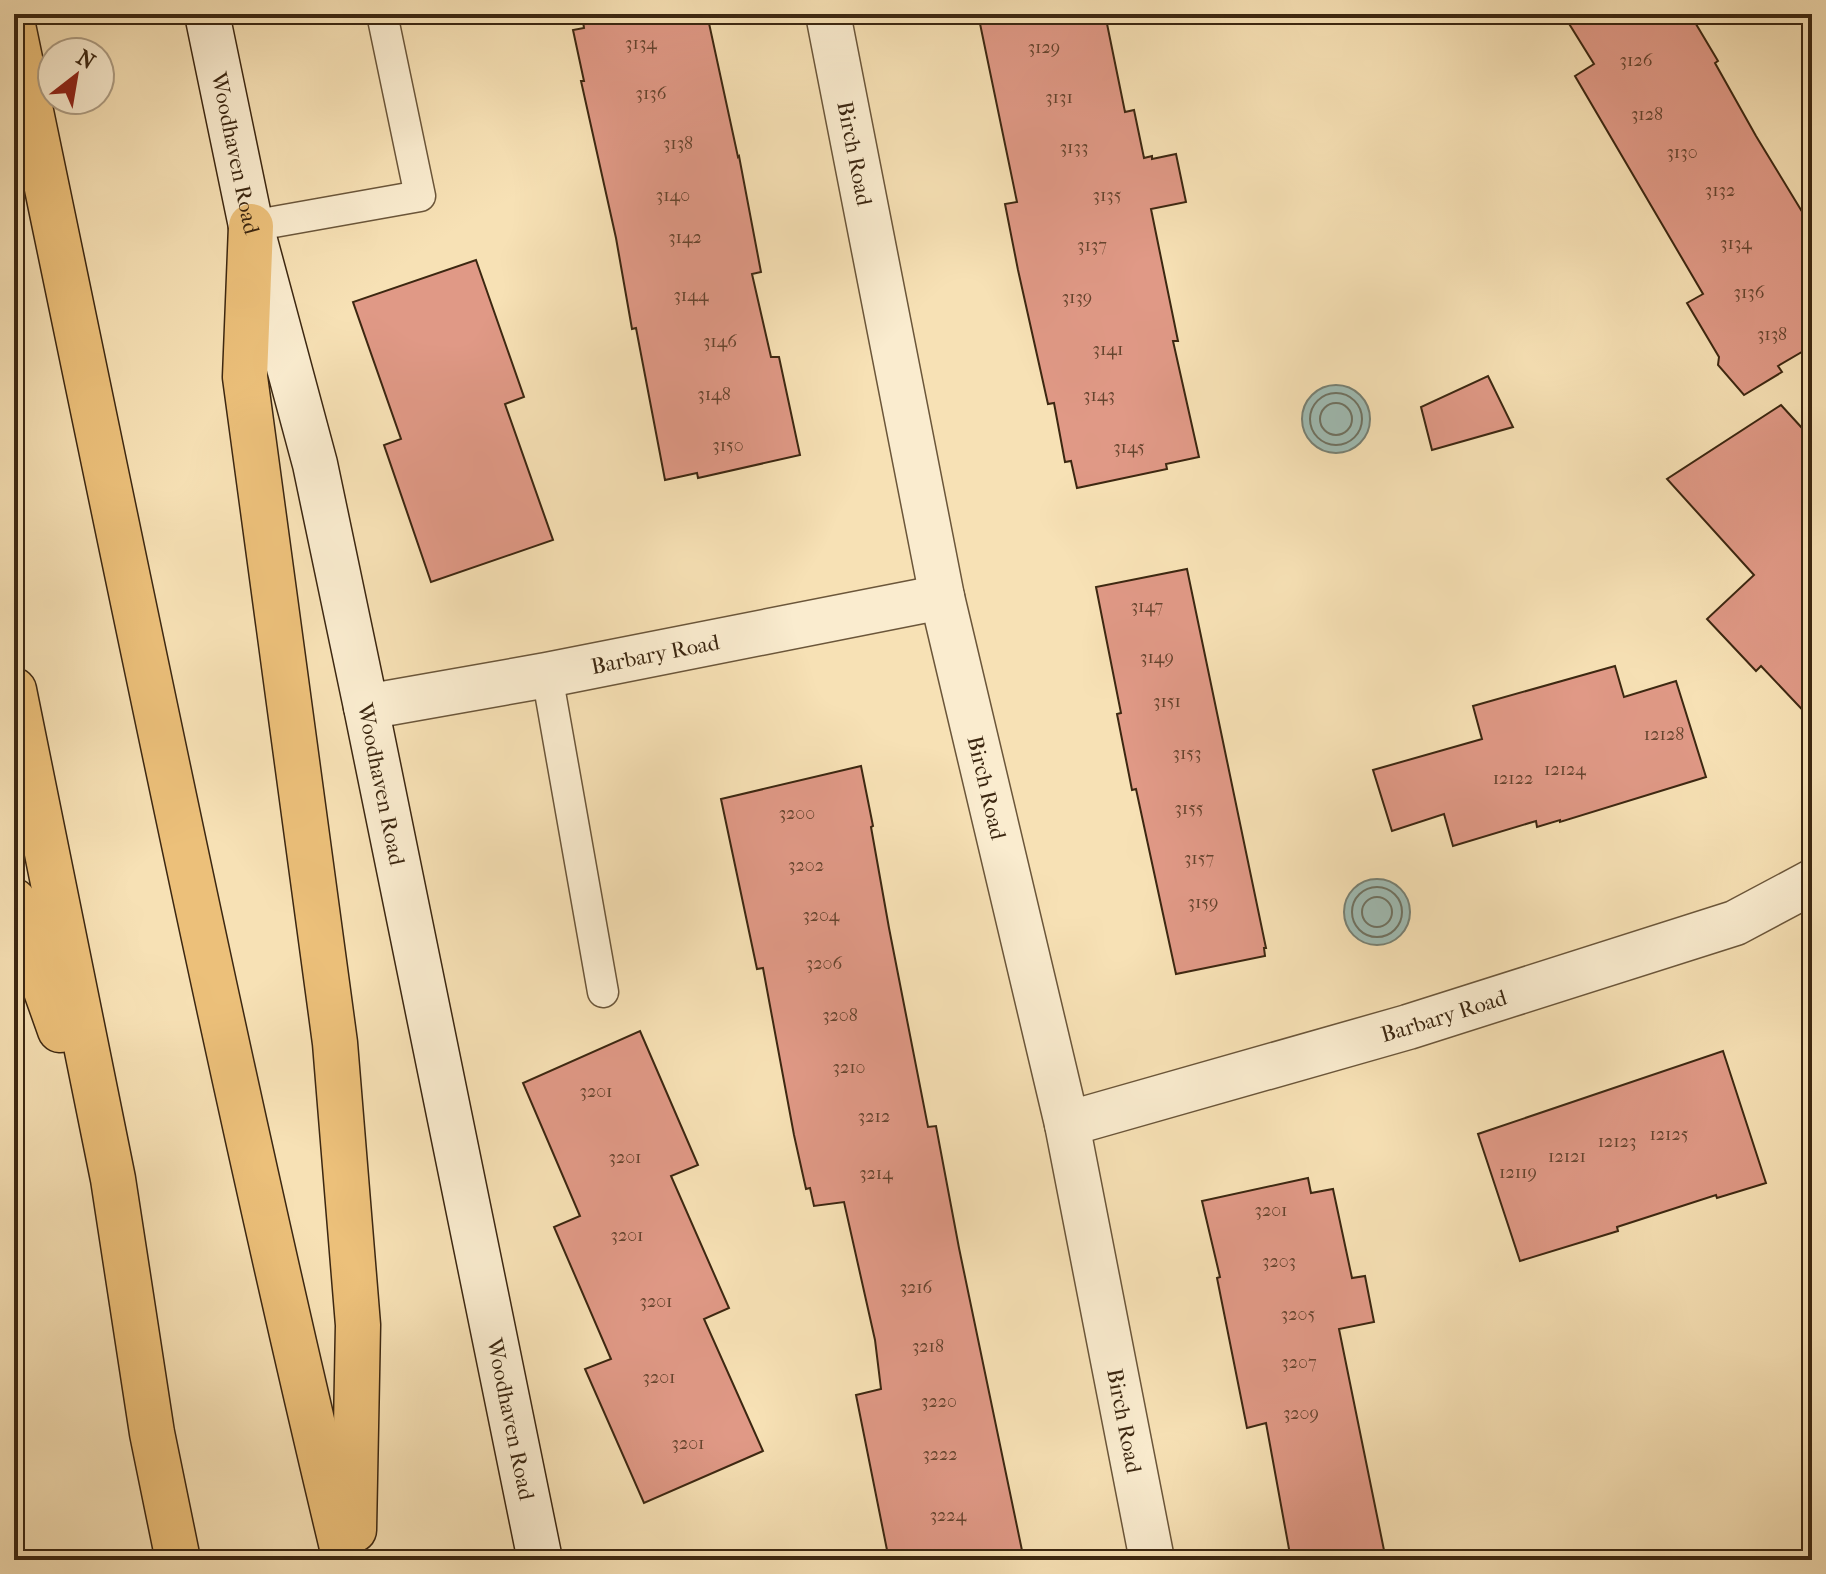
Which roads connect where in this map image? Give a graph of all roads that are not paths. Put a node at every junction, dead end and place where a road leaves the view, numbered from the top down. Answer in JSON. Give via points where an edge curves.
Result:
{"nodes":[{"id":1,"x":207,"y":14,"type":"edge"},
{"id":2,"x":382,"y":14,"type":"edge"},
{"id":3,"x":828,"y":14,"type":"edge"},
{"id":4,"x":14,"y":30,"type":"edge"},
{"id":5,"x":251,"y":226,"type":"junction"},
{"id":6,"x":942,"y":597,"type":"junction"},
{"id":7,"x":547,"y":675,"type":"junction"},
{"id":8,"x":14,"y":690,"type":"edge"},
{"id":9,"x":366,"y":707,"type":"junction"},
{"id":10,"x":1812,"y":882,"type":"edge"},
{"id":11,"x":14,"y":901,"type":"edge"},
{"id":12,"x":603,"y":992,"type":"dead end"},
{"id":13,"x":1067,"y":1124,"type":"junction"},
{"id":14,"x":113,"y":1179,"type":"junction"},
{"id":15,"x":178,"y":1560,"type":"edge"},
{"id":16,"x":345,"y":1560,"type":"edge"},
{"id":17,"x":353,"y":1560,"type":"edge"},
{"id":18,"x":540,"y":1560,"type":"edge"},
{"id":19,"x":1152,"y":1560,"type":"edge"}],
"edges":[{"from":1,"to":5,"type":"street","name":"Woodhaven Road"},
{"from":2,"to":5,"type":"lane","via":[[420,196]]},
{"from":3,"to":6,"type":"street","name":"Birch Road"},
{"from":4,"to":16,"type":"highway","via":[[235,1082]]},
{"from":5,"to":9,"type":"street","name":"Woodhaven Road","via":[[315,464]]},
{"from":5,"to":17,"type":"highway","via":[[245,377],[335,1043],[358,1325]]},
{"from":6,"to":7,"type":"street","name":"Barbary Road"},
{"from":6,"to":13,"type":"street","name":"Birch Road"},
{"from":7,"to":9,"type":"street","name":"Barbary Road"},
{"from":7,"to":12,"type":"lane"},
{"from":8,"to":14,"type":"highway"},
{"from":9,"to":18,"type":"street","name":"Woodhaven Road"},
{"from":10,"to":13,"type":"street","name":"Barbary Road","via":[[1735,923],[1408,1027]]},
{"from":11,"to":14,"type":"highway"},
{"from":13,"to":19,"type":"street","name":"Birch Road"},
{"from":14,"to":15,"type":"highway","via":[[152,1433]]}]}
